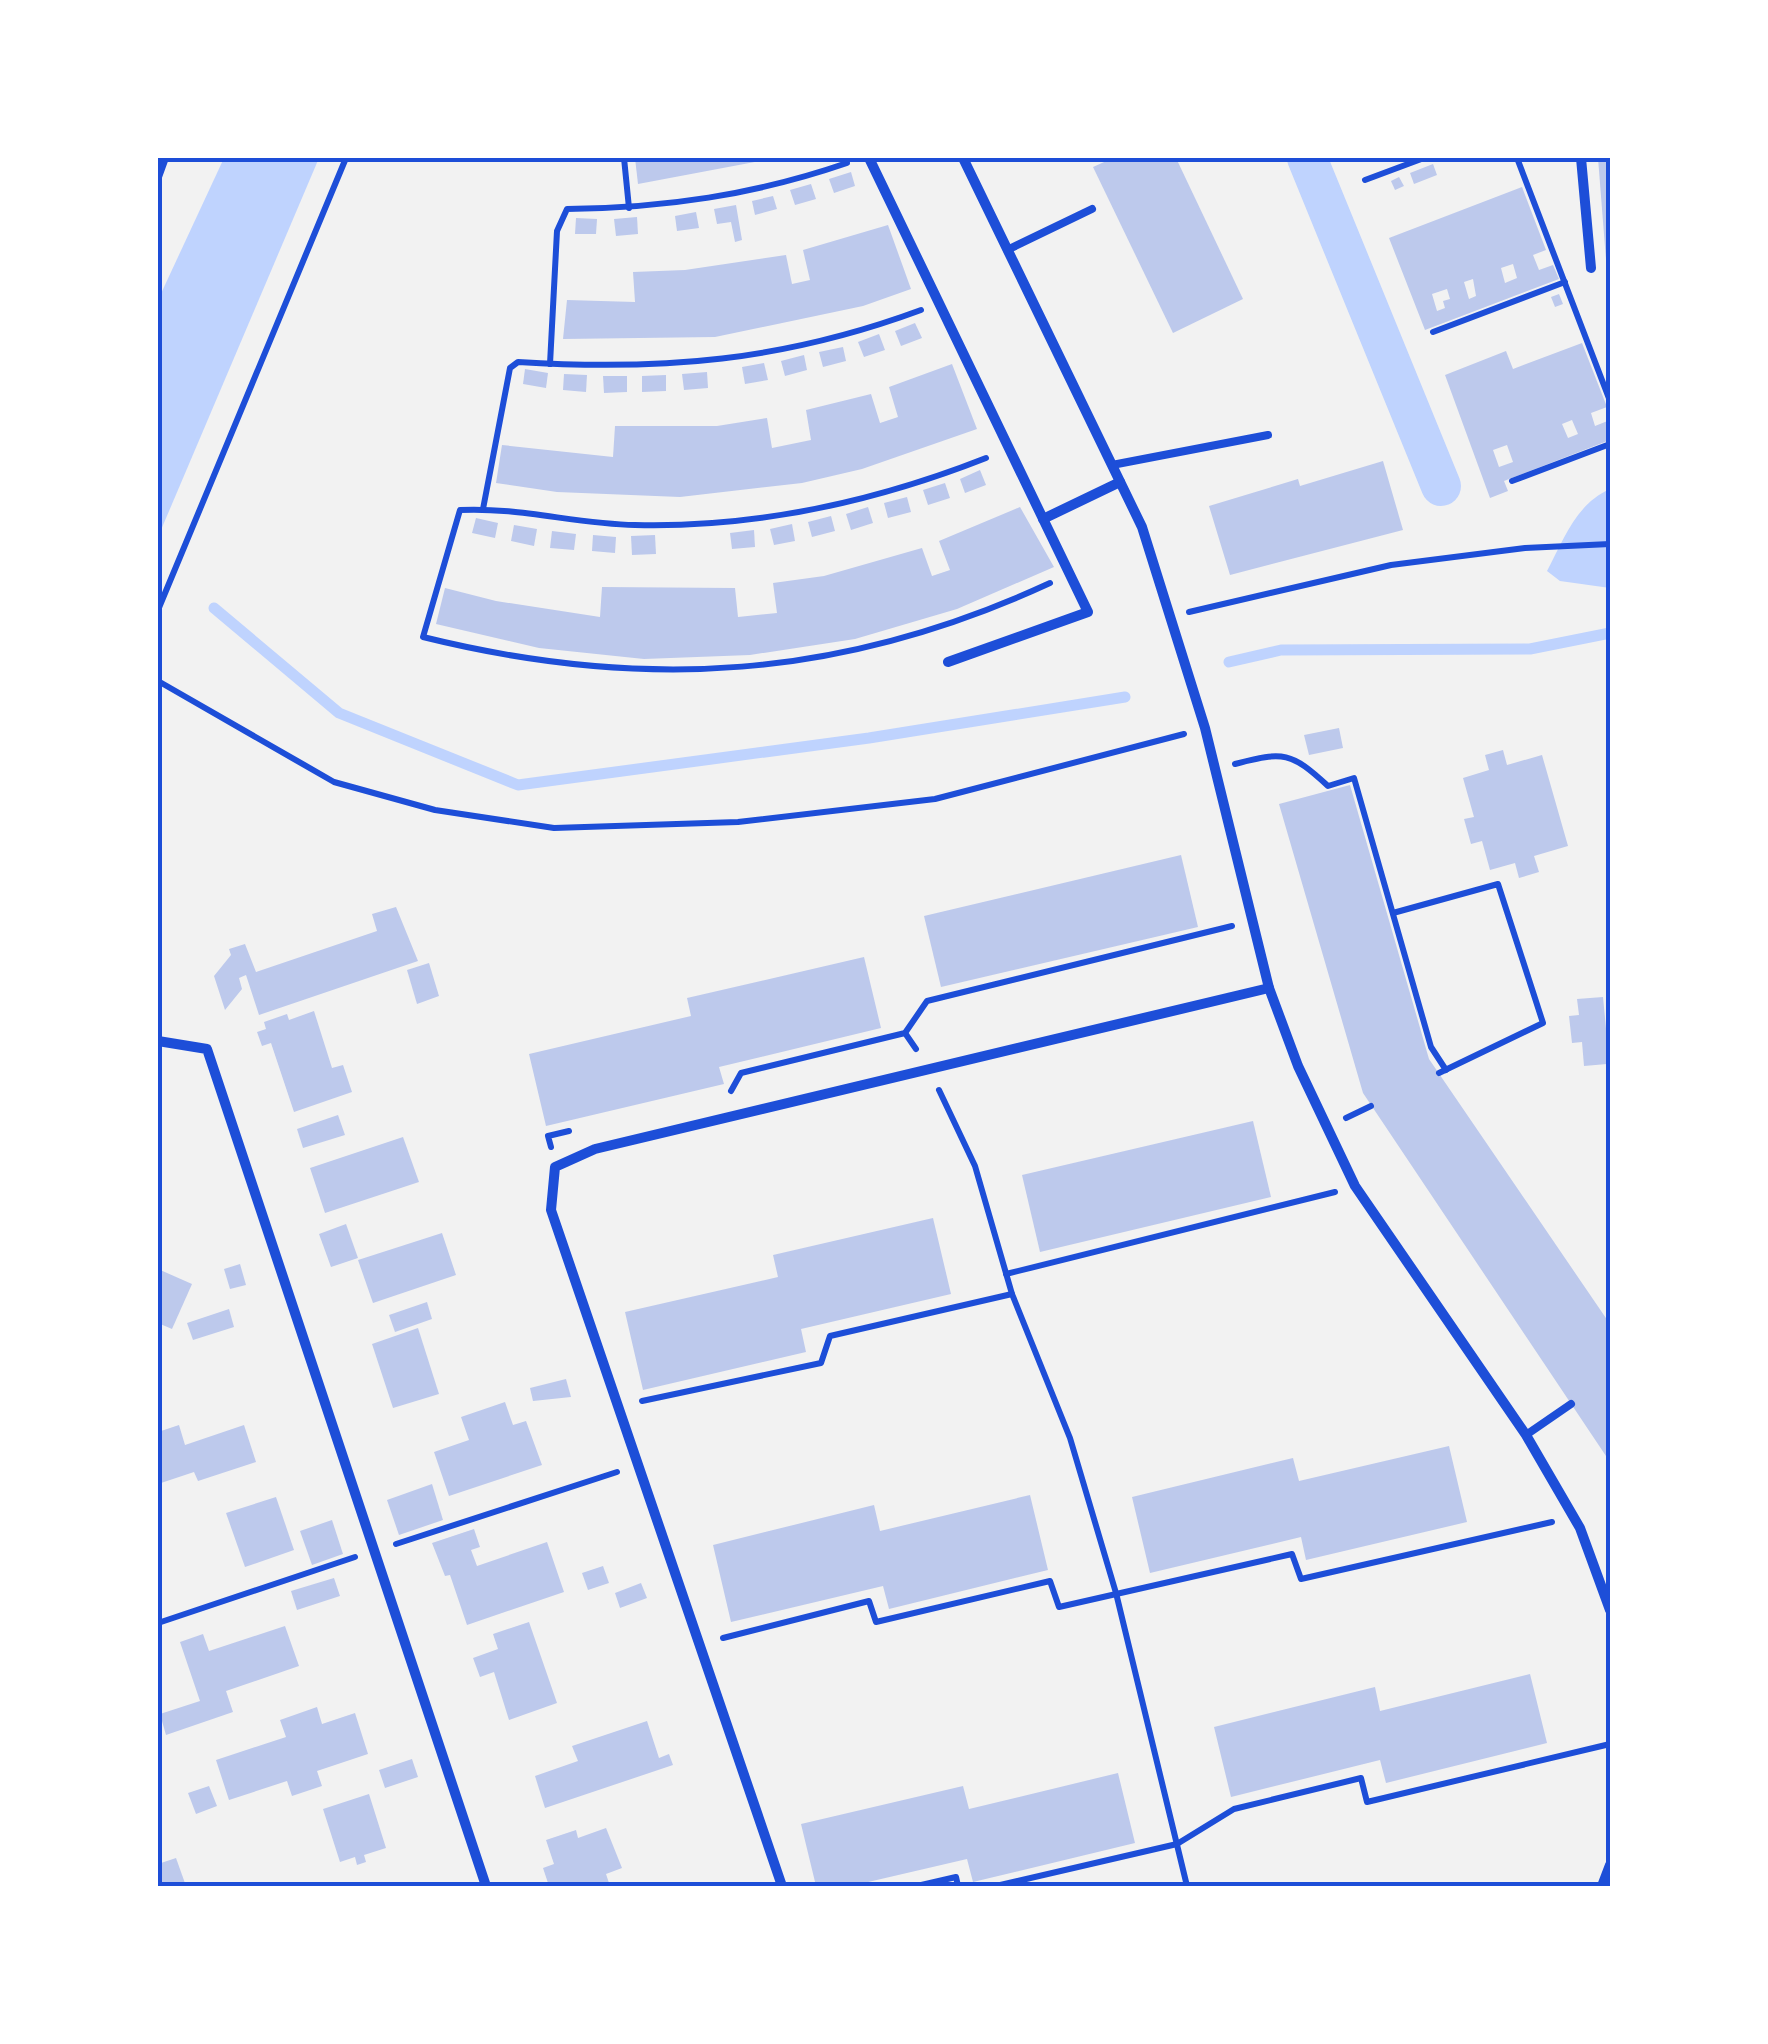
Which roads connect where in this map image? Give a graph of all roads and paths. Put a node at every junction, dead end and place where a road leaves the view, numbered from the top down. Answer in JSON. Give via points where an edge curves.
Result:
{"nodes":[{"id":1,"x":166,"y":158,"type":"edge"},
{"id":2,"x":346,"y":158,"type":"edge"},
{"id":3,"x":624,"y":158,"type":"edge"},
{"id":4,"x":866,"y":158,"type":"edge"},
{"id":5,"x":963,"y":158,"type":"edge"},
{"id":6,"x":1424,"y":158,"type":"edge"},
{"id":7,"x":1517,"y":158,"type":"edge"},
{"id":8,"x":1582,"y":158,"type":"edge"},
{"id":9,"x":158,"y":180,"type":"edge"},
{"id":10,"x":1365,"y":180,"type":"dead end"},
{"id":11,"x":629,"y":208,"type":"junction"},
{"id":12,"x":1092,"y":209,"type":"dead end"},
{"id":13,"x":1008,"y":250,"type":"junction"},
{"id":14,"x":1591,"y":268,"type":"dead end"},
{"id":15,"x":1565,"y":282,"type":"junction"},
{"id":16,"x":939,"y":304,"type":"junction"},
{"id":17,"x":1433,"y":332,"type":"dead end"},
{"id":18,"x":550,"y":364,"type":"junction"},
{"id":19,"x":1610,"y":401,"type":"edge"},
{"id":20,"x":1268,"y":435,"type":"dead end"},
{"id":21,"x":1610,"y":444,"type":"edge"},
{"id":22,"x":1009,"y":448,"type":"junction"},
{"id":23,"x":1112,"y":465,"type":"junction"},
{"id":24,"x":1120,"y":482,"type":"junction"},
{"id":25,"x":1512,"y":482,"type":"dead end"},
{"id":26,"x":483,"y":509,"type":"junction"},
{"id":27,"x":1043,"y":519,"type":"junction"},
{"id":28,"x":1610,"y":544,"type":"edge"},
{"id":29,"x":1069,"y":574,"type":"junction"},
{"id":30,"x":158,"y":610,"type":"edge"},
{"id":31,"x":1169,"y":617,"type":"junction"},
{"id":32,"x":948,"y":662,"type":"dead end"},
{"id":33,"x":158,"y":681,"type":"edge"},
{"id":34,"x":1205,"y":728,"type":"junction"},
{"id":35,"x":1215,"y":769,"type":"junction"},
{"id":36,"x":1393,"y":913,"type":"junction"},
{"id":37,"x":1252,"y":922,"type":"junction"},
{"id":38,"x":1269,"y":988,"type":"junction"},
{"id":39,"x":905,"y":1034,"type":"junction"},
{"id":40,"x":158,"y":1041,"type":"edge"},
{"id":41,"x":930,"y":1069,"type":"junction"},
{"id":42,"x":712,"y":1097,"type":"dead end"},
{"id":43,"x":584,"y":1128,"type":"dead end"},
{"id":44,"x":555,"y":1167,"type":"junction"},
{"id":45,"x":1356,"y":1186,"type":"junction"},
{"id":46,"x":1006,"y":1274,"type":"junction"},
{"id":47,"x":1012,"y":1294,"type":"junction"},
{"id":48,"x":1571,"y":1404,"type":"dead end"},
{"id":49,"x":618,"y":1406,"type":"junction"},
{"id":50,"x":1526,"y":1435,"type":"junction"},
{"id":51,"x":1572,"y":1518,"type":"junction"},
{"id":52,"x":1116,"y":1594,"type":"junction"},
{"id":53,"x":1610,"y":1610,"type":"edge"},
{"id":54,"x":698,"y":1644,"type":"junction"},
{"id":55,"x":1610,"y":1744,"type":"edge"},
{"id":56,"x":1177,"y":1844,"type":"junction"},
{"id":57,"x":1610,"y":1865,"type":"edge"},
{"id":58,"x":486,"y":1886,"type":"edge"},
{"id":59,"x":782,"y":1886,"type":"edge"},
{"id":60,"x":917,"y":1886,"type":"edge"},
{"id":61,"x":958,"y":1886,"type":"edge"},
{"id":62,"x":996,"y":1886,"type":"edge"},
{"id":63,"x":1188,"y":1886,"type":"edge"},
{"id":64,"x":1602,"y":1886,"type":"edge"}],
"edges":[{"from":1,"to":9,"type":"path"},
{"from":2,"to":30,"type":"path"},
{"from":3,"to":11,"type":"path"},
{"from":4,"to":11,"type":"path","via":[[720,198]]},
{"from":4,"to":16,"type":"street"},
{"from":5,"to":13,"type":"street"},
{"from":6,"to":10,"type":"path"},
{"from":7,"to":15,"type":"path"},
{"from":8,"to":14,"type":"street"},
{"from":11,"to":18,"type":"path","via":[[567,209],[558,230]]},
{"from":12,"to":13,"type":"lane"},
{"from":13,"to":23,"type":"street"},
{"from":15,"to":17,"type":"path"},
{"from":15,"to":19,"type":"path"},
{"from":16,"to":18,"type":"path","via":[[803,348],[732,360]]},
{"from":16,"to":22,"type":"street"},
{"from":18,"to":26,"type":"path","via":[[518,362],[510,368]]},
{"from":20,"to":23,"type":"lane"},
{"from":21,"to":25,"type":"path"},
{"from":22,"to":26,"type":"path","via":[[864,500],[770,517],[635,525]]},
{"from":22,"to":27,"type":"street"},
{"from":23,"to":24,"type":"street"},
{"from":24,"to":27,"type":"street"},
{"from":24,"to":31,"type":"street","via":[[1142,527]]},
{"from":26,"to":29,"type":"path","via":[[460,510],[423,637],[586,668],[686,672],[834,656],[994,609]]},
{"from":27,"to":29,"type":"street"},
{"from":28,"to":31,"type":"path","via":[[1391,565]]},
{"from":29,"to":32,"type":"street","via":[[1088,612]]},
{"from":31,"to":34,"type":"street"},
{"from":33,"to":34,"type":"path","via":[[334,782],[435,810],[554,828],[738,822],[935,799]]},
{"from":34,"to":35,"type":"street"},
{"from":35,"to":36,"type":"path","via":[[1274,753],[1298,759],[1328,786],[1354,778]]},
{"from":35,"to":37,"type":"street"},
{"from":36,"to":36,"type":"path","via":[[1498,884],[1543,1023],[1442,1071]]},
{"from":37,"to":38,"type":"street"},
{"from":37,"to":39,"type":"path","via":[[928,1000]]},
{"from":38,"to":41,"type":"street"},
{"from":38,"to":45,"type":"street"},
{"from":39,"to":41,"type":"path"},
{"from":39,"to":42,"type":"path","via":[[740,1074],[730,1093]]},
{"from":40,"to":58,"type":"street","via":[[207,1048]]},
{"from":41,"to":44,"type":"street","via":[[596,1148]]},
{"from":41,"to":46,"type":"path","via":[[975,1166]]},
{"from":43,"to":44,"type":"path","via":[[548,1136]]},
{"from":44,"to":49,"type":"street","via":[[551,1210]]},
{"from":45,"to":46,"type":"path"},
{"from":45,"to":50,"type":"street"},
{"from":46,"to":47,"type":"path"},
{"from":47,"to":49,"type":"path","via":[[830,1336],[821,1363]]},
{"from":47,"to":52,"type":"path","via":[[1070,1438]]},
{"from":48,"to":50,"type":"lane"},
{"from":49,"to":54,"type":"street"},
{"from":50,"to":51,"type":"street"},
{"from":51,"to":52,"type":"path","via":[[1301,1579],[1292,1554]]},
{"from":51,"to":53,"type":"street"},
{"from":52,"to":54,"type":"path","via":[[1059,1607],[1050,1581],[876,1622],[870,1601]]},
{"from":52,"to":56,"type":"path"},
{"from":54,"to":59,"type":"street"},
{"from":55,"to":56,"type":"path","via":[[1367,1802],[1361,1778],[1234,1809]]},
{"from":56,"to":62,"type":"path"},
{"from":56,"to":63,"type":"path"},
{"from":57,"to":64,"type":"street"},
{"from":60,"to":61,"type":"path","via":[[956,1877]]}]}
